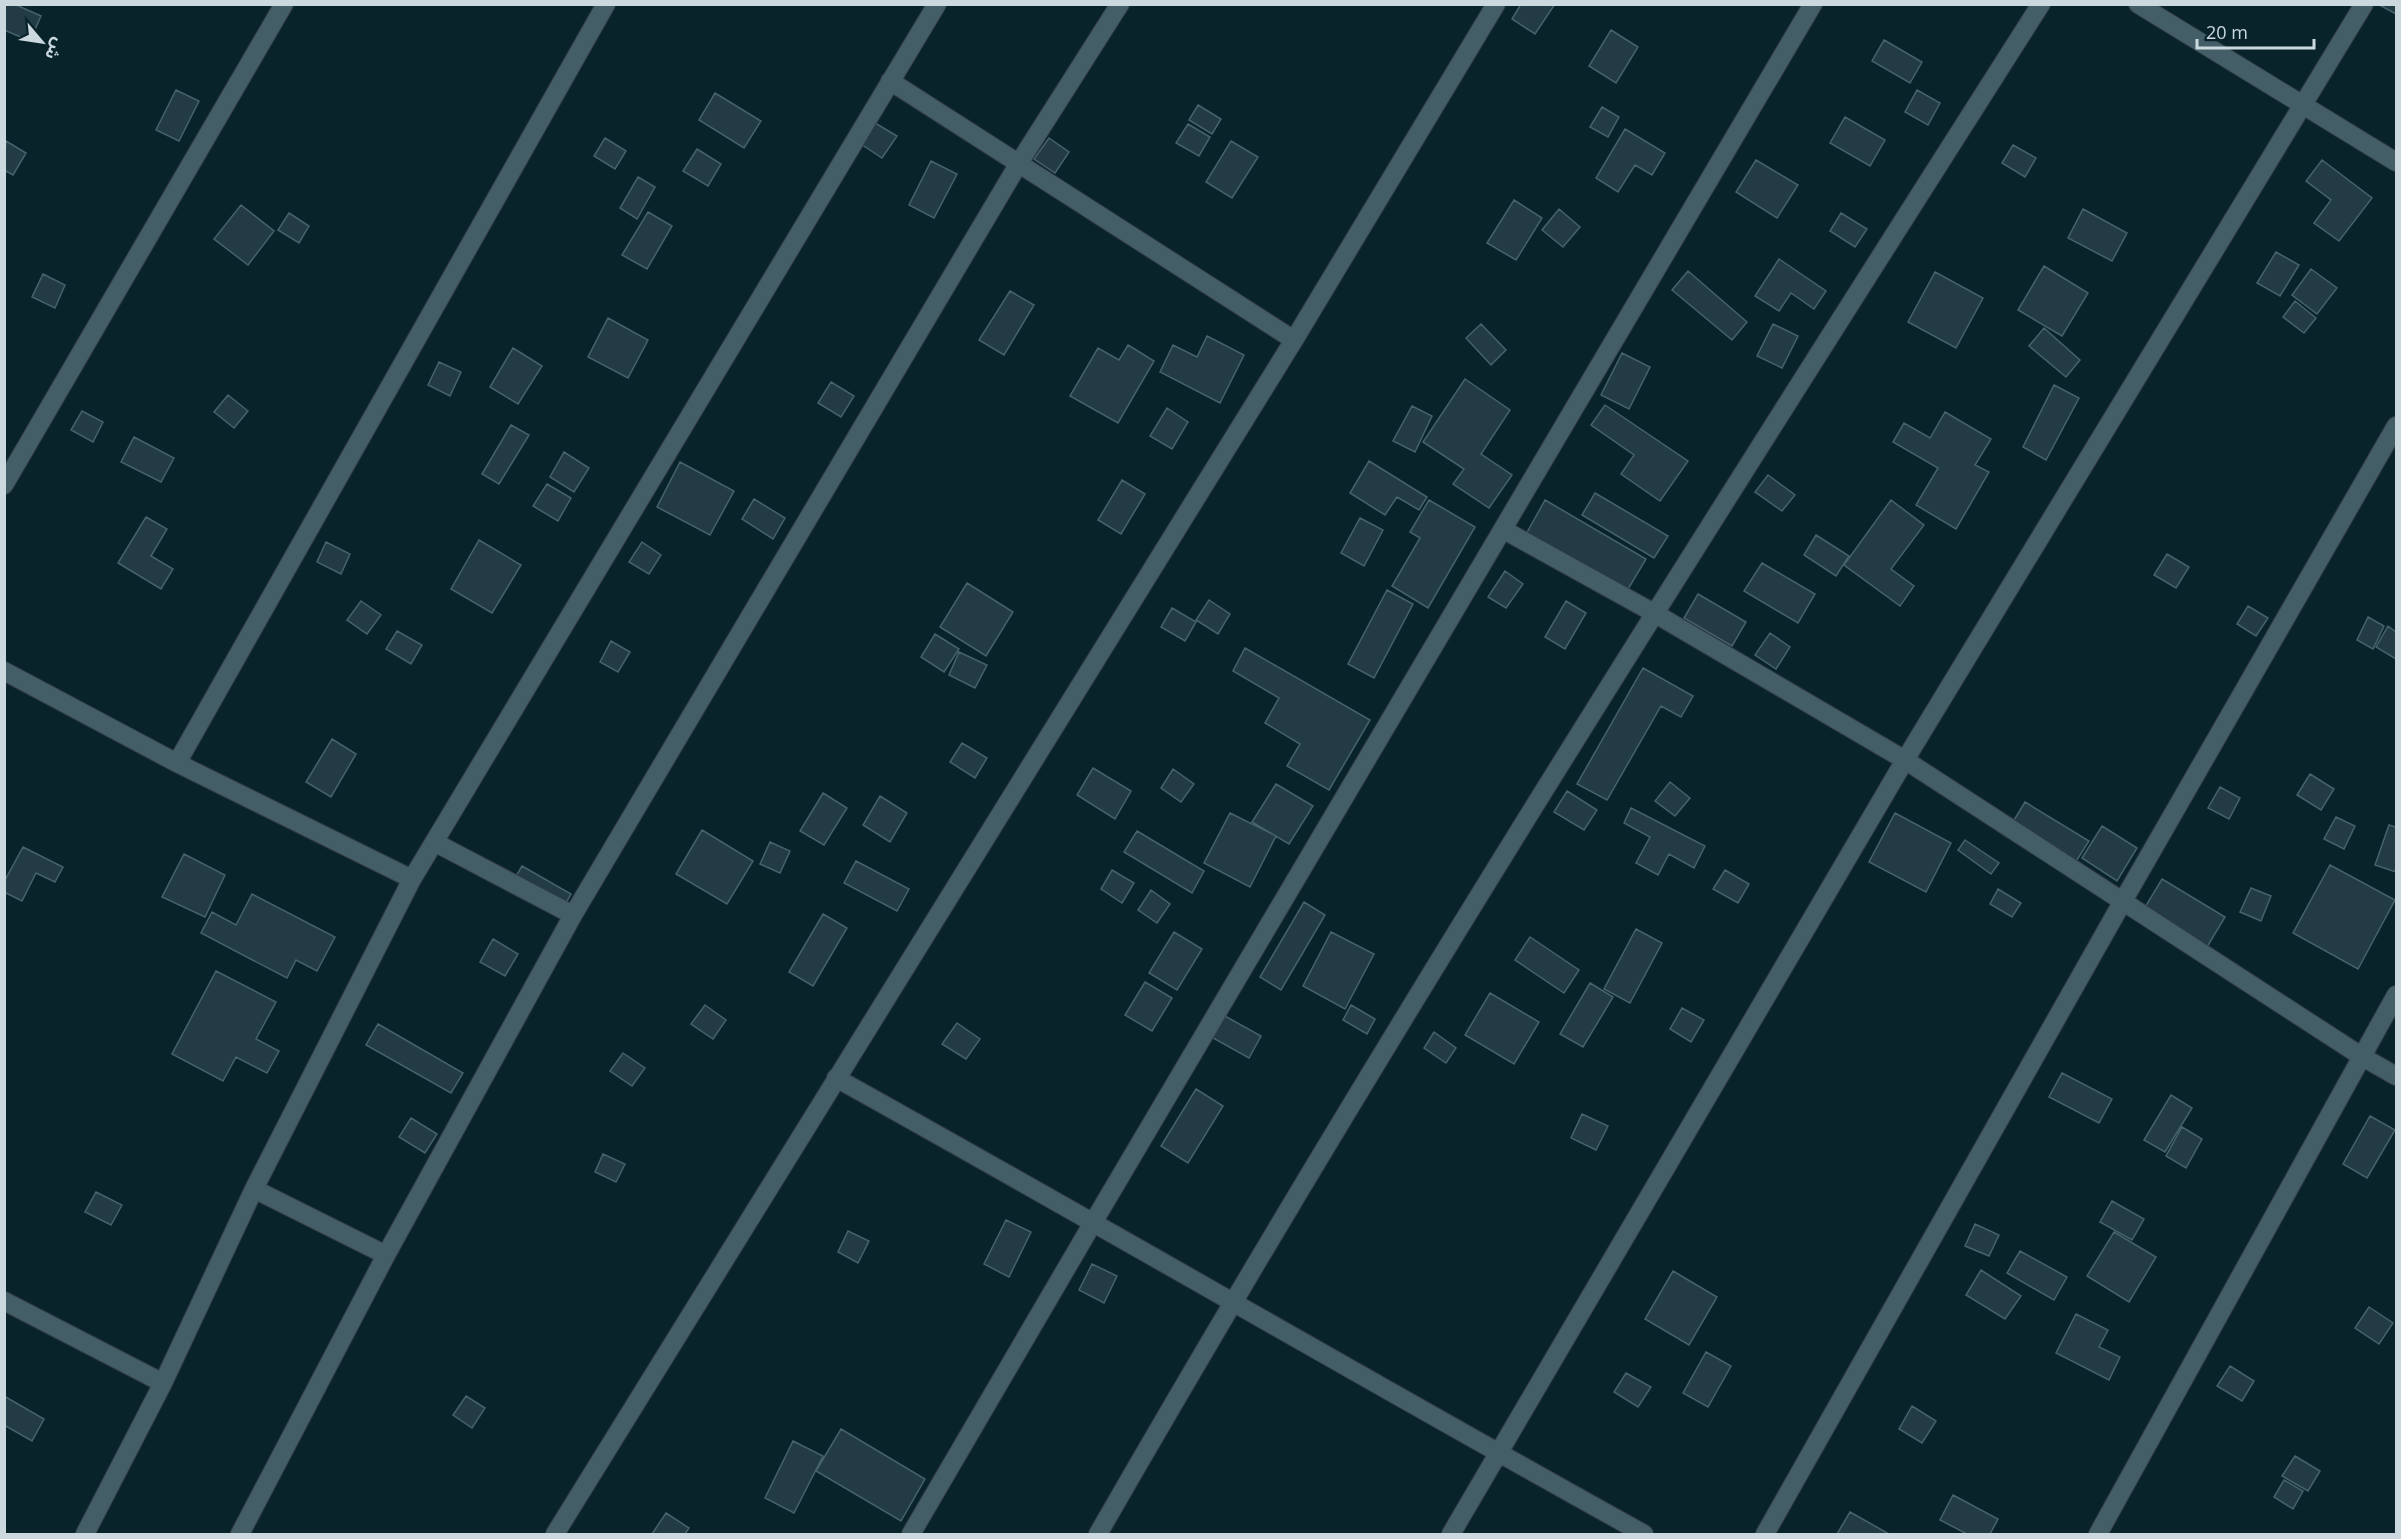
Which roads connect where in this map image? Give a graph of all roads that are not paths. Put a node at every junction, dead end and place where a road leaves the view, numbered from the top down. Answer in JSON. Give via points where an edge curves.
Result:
{"nodes":[{"id":1,"x":284,"y":4,"type":"edge"},
{"id":2,"x":606,"y":4,"type":"edge"},
{"id":3,"x":937,"y":4,"type":"edge"},
{"id":4,"x":1120,"y":4,"type":"edge"},
{"id":5,"x":1496,"y":4,"type":"edge"},
{"id":6,"x":1813,"y":4,"type":"edge"},
{"id":7,"x":2041,"y":4,"type":"edge"},
{"id":8,"x":2138,"y":4,"type":"edge"},
{"id":9,"x":2364,"y":4,"type":"edge"},
{"id":10,"x":890,"y":81,"type":"junction"},
{"id":11,"x":2304,"y":104,"type":"junction"},
{"id":12,"x":2397,"y":162,"type":"edge"},
{"id":13,"x":1018,"y":163,"type":"junction"},
{"id":14,"x":1294,"y":340,"type":"junction"},
{"id":15,"x":2397,"y":426,"type":"edge"},
{"id":16,"x":4,"y":485,"type":"edge"},
{"id":17,"x":1504,"y":530,"type":"junction"},
{"id":18,"x":1654,"y":613,"type":"junction"},
{"id":19,"x":4,"y":671,"type":"edge"},
{"id":20,"x":1905,"y":760,"type":"junction"},
{"id":21,"x":177,"y":763,"type":"junction"},
{"id":22,"x":434,"y":842,"type":"junction"},
{"id":23,"x":412,"y":879,"type":"junction"},
{"id":24,"x":2123,"y":901,"type":"junction"},
{"id":25,"x":573,"y":915,"type":"junction"},
{"id":26,"x":2397,"y":995,"type":"edge"},
{"id":27,"x":2361,"y":1056,"type":"junction"},
{"id":28,"x":2397,"y":1076,"type":"edge"},
{"id":29,"x":836,"y":1078,"type":"junction"},
{"id":30,"x":254,"y":1189,"type":"junction"},
{"id":31,"x":1094,"y":1221,"type":"junction"},
{"id":32,"x":386,"y":1255,"type":"junction"},
{"id":33,"x":4,"y":1301,"type":"edge"},
{"id":34,"x":1231,"y":1303,"type":"junction"},
{"id":35,"x":163,"y":1383,"type":"junction"},
{"id":36,"x":1498,"y":1454,"type":"junction"},
{"id":37,"x":85,"y":1534,"type":"edge"},
{"id":38,"x":240,"y":1534,"type":"edge"},
{"id":39,"x":555,"y":1534,"type":"edge"},
{"id":40,"x":911,"y":1534,"type":"edge"},
{"id":41,"x":1098,"y":1534,"type":"edge"},
{"id":42,"x":1451,"y":1534,"type":"edge"},
{"id":43,"x":1644,"y":1534,"type":"edge"},
{"id":44,"x":1765,"y":1534,"type":"edge"},
{"id":45,"x":2098,"y":1534,"type":"edge"}],
"edges":[{"from":1,"to":16,"type":"street"},
{"from":2,"to":21,"type":"street"},
{"from":3,"to":10,"type":"street"},
{"from":4,"to":13,"type":"street"},
{"from":5,"to":14,"type":"street"},
{"from":6,"to":17,"type":"street"},
{"from":7,"to":18,"type":"street"},
{"from":8,"to":11,"type":"street"},
{"from":9,"to":11,"type":"street"},
{"from":10,"to":13,"type":"street"},
{"from":10,"to":22,"type":"street"},
{"from":11,"to":12,"type":"street"},
{"from":11,"to":20,"type":"street"},
{"from":13,"to":14,"type":"street"},
{"from":13,"to":25,"type":"street"},
{"from":14,"to":29,"type":"street"},
{"from":15,"to":24,"type":"street"},
{"from":17,"to":18,"type":"street"},
{"from":17,"to":31,"type":"street"},
{"from":18,"to":20,"type":"street"},
{"from":18,"to":34,"type":"street"},
{"from":19,"to":21,"type":"street"},
{"from":20,"to":24,"type":"street"},
{"from":20,"to":36,"type":"street"},
{"from":21,"to":23,"type":"street"},
{"from":22,"to":23,"type":"street"},
{"from":22,"to":25,"type":"street"},
{"from":23,"to":30,"type":"street"},
{"from":24,"to":27,"type":"street"},
{"from":24,"to":44,"type":"street"},
{"from":25,"to":32,"type":"street"},
{"from":26,"to":27,"type":"street"},
{"from":27,"to":28,"type":"street"},
{"from":27,"to":45,"type":"street"},
{"from":29,"to":31,"type":"street"},
{"from":29,"to":39,"type":"street"},
{"from":30,"to":32,"type":"street"},
{"from":30,"to":35,"type":"street"},
{"from":31,"to":34,"type":"street"},
{"from":31,"to":40,"type":"street"},
{"from":32,"to":38,"type":"street"},
{"from":33,"to":35,"type":"street"},
{"from":34,"to":36,"type":"street"},
{"from":34,"to":41,"type":"street"},
{"from":35,"to":37,"type":"street"},
{"from":36,"to":42,"type":"street"},
{"from":36,"to":43,"type":"street"}]}
